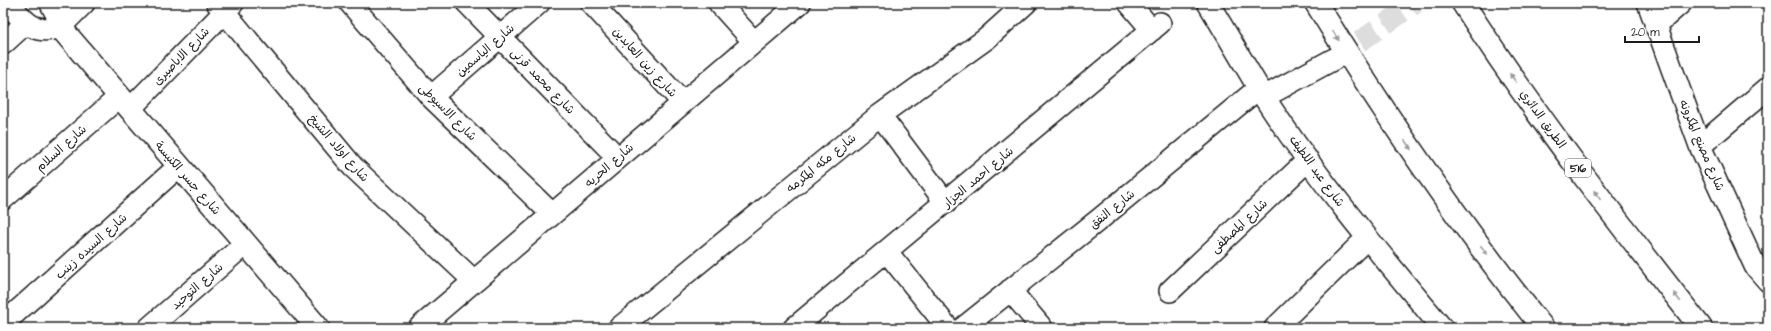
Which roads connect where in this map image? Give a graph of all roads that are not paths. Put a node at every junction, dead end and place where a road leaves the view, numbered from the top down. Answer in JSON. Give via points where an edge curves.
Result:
{"nodes":[{"id":1,"x":8,"y":3,"type":"edge"},
{"id":2,"x":51,"y":3,"type":"edge"},
{"id":3,"x":84,"y":3,"type":"edge"},
{"id":4,"x":350,"y":3,"type":"edge"},
{"id":5,"x":468,"y":3,"type":"edge"},
{"id":6,"x":539,"y":3,"type":"edge"},
{"id":7,"x":591,"y":3,"type":"edge"},
{"id":8,"x":719,"y":3,"type":"edge"},
{"id":9,"x":800,"y":3,"type":"edge"},
{"id":10,"x":1026,"y":3,"type":"edge"},
{"id":11,"x":1129,"y":3,"type":"edge"},
{"id":12,"x":1208,"y":3,"type":"edge"},
{"id":13,"x":1316,"y":3,"type":"edge"},
{"id":14,"x":1463,"y":3,"type":"edge"},
{"id":15,"x":1648,"y":3,"type":"edge"},
{"id":16,"x":1681,"y":3,"type":"edge"},
{"id":17,"x":225,"y":6,"type":"edge"},
{"id":18,"x":26,"y":23,"type":"junction"},
{"id":19,"x":1655,"y":26,"type":"junction"},
{"id":20,"x":60,"y":27,"type":"junction"},
{"id":21,"x":500,"y":37,"type":"junction"},
{"id":22,"x":754,"y":42,"type":"junction"},
{"id":23,"x":3,"y":44,"type":"edge"},
{"id":24,"x":1334,"y":58,"type":"tunnel mouth"},
{"id":25,"x":1768,"y":88,"type":"edge"},
{"id":26,"x":1262,"y":93,"type":"junction"},
{"id":27,"x":431,"y":97,"type":"junction"},
{"id":28,"x":124,"y":103,"type":"junction"},
{"id":29,"x":682,"y":103,"type":"junction"},
{"id":30,"x":880,"y":115,"type":"junction"},
{"id":31,"x":1700,"y":146,"type":"junction"},
{"id":32,"x":618,"y":158,"type":"junction"},
{"id":33,"x":1308,"y":160,"type":"junction"},
{"id":34,"x":178,"y":167,"type":"junction"},
{"id":35,"x":3,"y":200,"type":"edge"},
{"id":36,"x":946,"y":203,"type":"junction"},
{"id":37,"x":552,"y":214,"type":"junction"},
{"id":38,"x":1367,"y":238,"type":"junction"},
{"id":39,"x":245,"y":244,"type":"junction"},
{"id":40,"x":887,"y":252,"type":"junction"},
{"id":41,"x":1764,"y":267,"type":"edge"},
{"id":42,"x":474,"y":281,"type":"junction"},
{"id":43,"x":1010,"y":290,"type":"junction"},
{"id":44,"x":1170,"y":291,"type":"dead end"},
{"id":45,"x":3,"y":324,"type":"edge"},
{"id":46,"x":150,"y":328,"type":"edge"},
{"id":47,"x":318,"y":328,"type":"edge"},
{"id":48,"x":419,"y":328,"type":"edge"},
{"id":49,"x":619,"y":328,"type":"edge"},
{"id":50,"x":794,"y":328,"type":"edge"},
{"id":51,"x":948,"y":328,"type":"edge"},
{"id":52,"x":963,"y":328,"type":"edge"},
{"id":53,"x":1042,"y":328,"type":"edge"},
{"id":54,"x":1275,"y":328,"type":"edge"},
{"id":55,"x":1442,"y":328,"type":"edge"},
{"id":56,"x":1543,"y":328,"type":"edge"},
{"id":57,"x":1701,"y":328,"type":"edge"}],
"edges":[{"from":1,"to":18,"type":"main road"},
{"from":2,"to":20,"type":"main road","name":"شارع جسر الكنيسة"},
{"from":3,"to":20,"type":"street"},
{"from":4,"to":27,"type":"street","name":"شارع الاسيوطى"},
{"from":5,"to":21,"type":"street","name":"شارع محمد قرنى"},
{"from":6,"to":21,"type":"street","name":"شارع الياسمين"},
{"from":7,"to":29,"type":"street","name":"شارع زين العابدين"},
{"from":8,"to":22,"type":"street"},
{"from":9,"to":22,"type":"street","name":"شارع الحريه"},
{"from":10,"to":30,"type":"street","name":"شارع مكه المكرمه","via":[[986,39]]},
{"from":11,"to":36,"type":"street","name":"شارع احمد الجزار","via":[[1156,27]]},
{"from":12,"to":26,"type":"street","name":"شارع عبد اللطيف"},
{"from":13,"to":56,"type":"main road","one_way":true,"via":[[1404,140],[1467,229]]},
{"from":57,"to":14,"type":"main road","name":"الطريق الدائري","number":"516","one_way":true,"via":[[1599,198],[1487,41]]},
{"from":15,"to":19,"type":"street","name":"شارع مصنع المكرونه"},
{"from":16,"to":19,"type":"street"},
{"from":17,"to":28,"type":"street","name":"شارع الاباصيرى"},
{"from":17,"to":42,"type":"street","name":"شارع اولاد الشيخ","via":[[353,167]]},
{"from":18,"to":20,"type":"main road","via":[[37,29],[49,30]]},
{"from":18,"to":23,"type":"street"},
{"from":19,"to":31,"type":"street","name":"شارع مصنع المكرونه"},
{"from":20,"to":28,"type":"main road","name":"شارع جسر الكنيسة"},
{"from":21,"to":27,"type":"street","name":"شارع الياسمين"},
{"from":21,"to":32,"type":"street","name":"شارع محمد قرنى"},
{"from":22,"to":29,"type":"street","name":"شارع الحريه"},
{"from":24,"to":26,"type":"street","name":"شارع النفق"},
{"from":25,"to":31,"type":"street"},
{"from":26,"to":33,"type":"street","name":"شارع عبد اللطيف"},
{"from":26,"to":43,"type":"street","name":"شارع النفق"},
{"from":27,"to":37,"type":"street","name":"شارع الاسيوطى"},
{"from":28,"to":34,"type":"main road","name":"شارع جسر الكنيسة"},
{"from":28,"to":35,"type":"street","name":"شارع السلام"},
{"from":29,"to":32,"type":"street","name":"شارع الحريه"},
{"from":30,"to":36,"type":"street"},
{"from":30,"to":49,"type":"street","name":"شارع مكه المكرمه"},
{"from":31,"to":41,"type":"street","name":"شارع مصنع المكرونه"},
{"from":32,"to":37,"type":"street","name":"شارع الحريه"},
{"from":33,"to":38,"type":"street","name":"شارع عبد اللطيف"},
{"from":33,"to":44,"type":"street","name":"شارع المصطفى"},
{"from":34,"to":39,"type":"main road","name":"شارع جسر الكنيسة"},
{"from":34,"to":45,"type":"street","name":"شارع السيده زينب"},
{"from":36,"to":40,"type":"street","name":"شارع احمد الجزار"},
{"from":37,"to":42,"type":"street","name":"شارع الحريه"},
{"from":38,"to":54,"type":"street"},
{"from":38,"to":55,"type":"street","name":"شارع عبد اللطيف"},
{"from":39,"to":46,"type":"street","name":"شارع التوحيد"},
{"from":39,"to":47,"type":"main road","name":"شارع جسر الكنيسة"},
{"from":40,"to":50,"type":"street","name":"شارع احمد الجزار"},
{"from":40,"to":51,"type":"street"},
{"from":42,"to":48,"type":"street","name":"شارع الحريه"},
{"from":43,"to":52,"type":"street","name":"شارع النفق"},
{"from":43,"to":53,"type":"street"}]}
